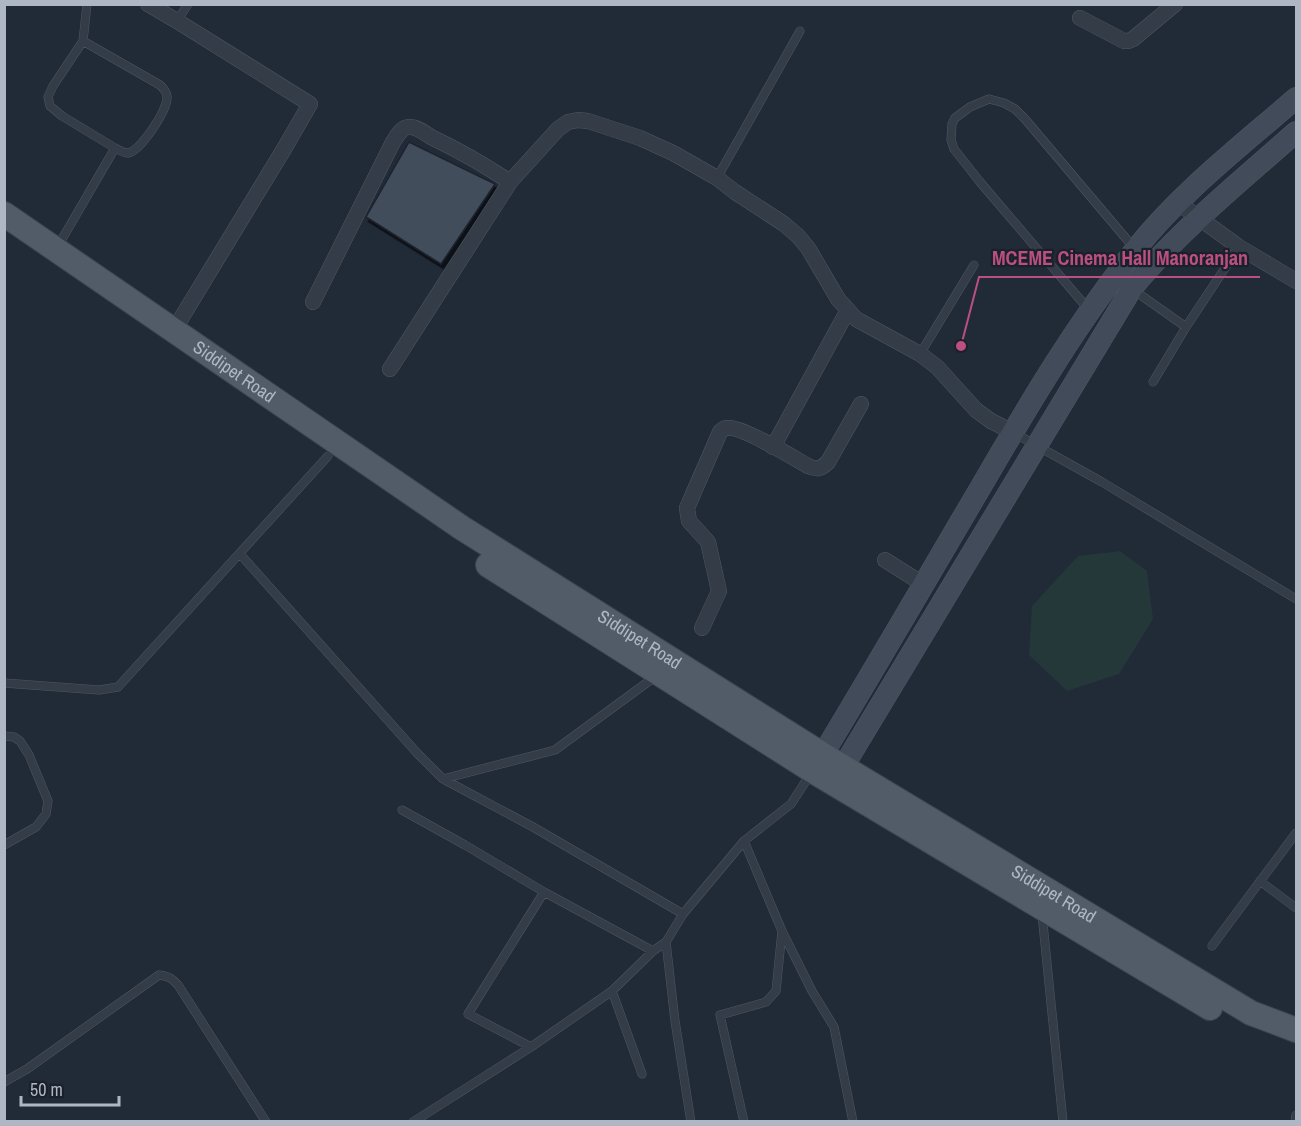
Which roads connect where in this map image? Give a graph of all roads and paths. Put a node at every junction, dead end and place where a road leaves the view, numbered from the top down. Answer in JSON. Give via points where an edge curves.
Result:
{"nodes":[{"id":1,"x":87,"y":4,"type":"edge"},
{"id":2,"x":148,"y":4,"type":"edge"},
{"id":3,"x":188,"y":4,"type":"edge"},
{"id":4,"x":1175,"y":4,"type":"edge"},
{"id":5,"x":1080,"y":18,"type":"dead end"},
{"id":6,"x":177,"y":21,"type":"junction"},
{"id":7,"x":800,"y":31,"type":"dead end"},
{"id":8,"x":83,"y":41,"type":"junction"},
{"id":9,"x":1296,"y":98,"type":"edge"},
{"id":10,"x":1296,"y":132,"type":"edge"},
{"id":11,"x":115,"y":148,"type":"junction"},
{"id":12,"x":717,"y":178,"type":"junction"},
{"id":13,"x":510,"y":182,"type":"junction"},
{"id":14,"x":1177,"y":202,"type":"junction"},
{"id":15,"x":4,"y":214,"type":"edge"},
{"id":16,"x":1199,"y":219,"type":"junction"},
{"id":17,"x":4,"y":234,"type":"edge"},
{"id":18,"x":1239,"y":247,"type":"junction"},
{"id":19,"x":56,"y":249,"type":"junction"},
{"id":20,"x":1135,"y":250,"type":"junction"},
{"id":21,"x":974,"y":265,"type":"dead end"},
{"id":22,"x":1296,"y":281,"type":"edge"},
{"id":23,"x":1142,"y":296,"type":"dead end"},
{"id":24,"x":313,"y":302,"type":"dead end"},
{"id":25,"x":848,"y":309,"type":"junction"},
{"id":26,"x":1090,"y":311,"type":"junction"},
{"id":27,"x":1186,"y":327,"type":"junction"},
{"id":28,"x":174,"y":330,"type":"junction"},
{"id":29,"x":920,"y":354,"type":"junction"},
{"id":30,"x":390,"y":369,"type":"dead end"},
{"id":31,"x":1153,"y":382,"type":"dead end"},
{"id":32,"x":861,"y":404,"type":"dead end"},
{"id":33,"x":1013,"y":432,"type":"junction"},
{"id":34,"x":1037,"y":446,"type":"junction"},
{"id":35,"x":772,"y":447,"type":"junction"},
{"id":36,"x":328,"y":456,"type":"junction"},
{"id":37,"x":966,"y":511,"type":"junction"},
{"id":38,"x":991,"y":524,"type":"junction"},
{"id":39,"x":240,"y":554,"type":"junction"},
{"id":40,"x":885,"y":560,"type":"dead end"},
{"id":41,"x":918,"y":592,"type":"junction"},
{"id":42,"x":1296,"y":599,"type":"edge"},
{"id":43,"x":935,"y":615,"type":"junction"},
{"id":44,"x":702,"y":628,"type":"dead end"},
{"id":45,"x":659,"y":673,"type":"junction"},
{"id":46,"x":4,"y":683,"type":"edge"},
{"id":47,"x":4,"y":736,"type":"edge"},
{"id":48,"x":828,"y":769,"type":"junction"},
{"id":49,"x":443,"y":779,"type":"junction"},
{"id":50,"x":402,"y":810,"type":"dead end"},
{"id":51,"x":1296,"y":833,"type":"edge"},
{"id":52,"x":744,"y":841,"type":"junction"},
{"id":53,"x":4,"y":845,"type":"edge"},
{"id":54,"x":1260,"y":881,"type":"junction"},
{"id":55,"x":544,"y":892,"type":"junction"},
{"id":56,"x":1041,"y":907,"type":"junction"},
{"id":57,"x":1296,"y":908,"type":"edge"},
{"id":58,"x":683,"y":914,"type":"junction"},
{"id":59,"x":782,"y":931,"type":"junction"},
{"id":60,"x":666,"y":942,"type":"junction"},
{"id":61,"x":1212,"y":946,"type":"dead end"},
{"id":62,"x":653,"y":951,"type":"junction"},
{"id":63,"x":612,"y":991,"type":"junction"},
{"id":64,"x":1296,"y":1030,"type":"edge"},
{"id":65,"x":531,"y":1047,"type":"junction"},
{"id":66,"x":1296,"y":1048,"type":"edge"},
{"id":67,"x":642,"y":1074,"type":"dead end"},
{"id":68,"x":4,"y":1082,"type":"edge"},
{"id":69,"x":1296,"y":1115,"type":"edge"},
{"id":70,"x":266,"y":1122,"type":"edge"},
{"id":71,"x":413,"y":1122,"type":"edge"},
{"id":72,"x":691,"y":1122,"type":"edge"},
{"id":73,"x":744,"y":1122,"type":"edge"},
{"id":74,"x":853,"y":1122,"type":"edge"},
{"id":75,"x":1064,"y":1122,"type":"edge"},
{"id":76,"x":1295,"y":1122,"type":"edge"}],
"edges":[{"from":1,"to":8,"type":"lane"},
{"from":2,"to":6,"type":"street"},
{"from":3,"to":6,"type":"lane"},
{"from":4,"to":5,"type":"street","via":[[1128,41]]},
{"from":6,"to":28,"type":"street","via":[[310,104]]},
{"from":7,"to":12,"type":"lane"},
{"from":8,"to":11,"type":"lane","via":[[53,86],[48,97],[50,106]]},
{"from":8,"to":11,"type":"lane","via":[[160,86],[168,98],[139,148],[129,153]]},
{"from":9,"to":14,"type":"street"},
{"from":10,"to":16,"type":"street"},
{"from":11,"to":19,"type":"lane"},
{"from":12,"to":13,"type":"street","via":[[640,138],[579,120],[558,129]]},
{"from":12,"to":25,"type":"street","via":[[798,236]]},
{"from":13,"to":24,"type":"street","via":[[417,129],[404,128],[393,142]]},
{"from":13,"to":30,"type":"street"},
{"from":14,"to":16,"type":"street"},
{"from":14,"to":20,"type":"street"},
{"from":15,"to":19,"type":"main road","name":"Siddipet Road"},
{"from":16,"to":18,"type":"street"},
{"from":16,"to":34,"type":"street","via":[[1132,288]]},
{"from":17,"to":36,"type":"main road","name":"Siddipet Road"},
{"from":18,"to":22,"type":"street"},
{"from":18,"to":27,"type":"lane"},
{"from":19,"to":28,"type":"main road","name":"Siddipet Road"},
{"from":20,"to":26,"type":"street"},
{"from":20,"to":26,"type":"lane","via":[[1015,109],[989,99],[955,118],[951,132],[954,149]]},
{"from":21,"to":29,"type":"lane"},
{"from":23,"to":27,"type":"lane"},
{"from":25,"to":29,"type":"street","via":[[856,319]]},
{"from":25,"to":35,"type":"street"},
{"from":26,"to":33,"type":"street"},
{"from":27,"to":31,"type":"lane"},
{"from":28,"to":48,"type":"main road","name":"Siddipet Road","via":[[462,528]]},
{"from":29,"to":33,"type":"street","via":[[976,410]]},
{"from":32,"to":35,"type":"street","via":[[822,468],[808,466]]},
{"from":33,"to":34,"type":"lane"},
{"from":33,"to":37,"type":"street"},
{"from":34,"to":38,"type":"street"},
{"from":34,"to":42,"type":"lane"},
{"from":35,"to":44,"type":"street","via":[[744,432],[724,428],[687,508],[689,521],[708,542],[719,591]]},
{"from":36,"to":39,"type":"lane"},
{"from":36,"to":45,"type":"main road","name":"Siddipet Road","via":[[453,542]]},
{"from":37,"to":38,"type":"street"},
{"from":37,"to":41,"type":"street"},
{"from":38,"to":43,"type":"street"},
{"from":39,"to":46,"type":"lane","via":[[118,687],[99,690]]},
{"from":39,"to":49,"type":"lane"},
{"from":40,"to":41,"type":"street"},
{"from":41,"to":43,"type":"street"},
{"from":41,"to":48,"type":"street"},
{"from":43,"to":48,"type":"street"},
{"from":45,"to":48,"type":"main road","name":"Siddipet Road"},
{"from":45,"to":49,"type":"lane","via":[[555,750]]},
{"from":47,"to":53,"type":"lane","via":[[20,741],[48,801],[46,814],[36,827]]},
{"from":48,"to":52,"type":"lane"},
{"from":48,"to":56,"type":"main road","name":"Siddipet Road"},
{"from":48,"to":64,"type":"main road","name":"Siddipet Road","via":[[1251,1013]]},
{"from":49,"to":58,"type":"lane"},
{"from":50,"to":55,"type":"lane"},
{"from":51,"to":54,"type":"lane"},
{"from":52,"to":58,"type":"lane"},
{"from":52,"to":59,"type":"lane"},
{"from":54,"to":57,"type":"lane"},
{"from":54,"to":61,"type":"lane"},
{"from":55,"to":62,"type":"lane"},
{"from":55,"to":65,"type":"lane","via":[[468,1014]]},
{"from":56,"to":66,"type":"main road","name":"Siddipet Road","via":[[1244,1028]]},
{"from":56,"to":75,"type":"lane"},
{"from":58,"to":60,"type":"lane"},
{"from":59,"to":73,"type":"lane","via":[[776,992],[766,1002],[720,1015]]},
{"from":59,"to":74,"type":"lane","via":[[834,1027]]},
{"from":60,"to":62,"type":"lane"},
{"from":60,"to":72,"type":"lane"},
{"from":62,"to":63,"type":"lane"},
{"from":63,"to":65,"type":"lane"},
{"from":63,"to":67,"type":"lane"},
{"from":65,"to":71,"type":"lane"},
{"from":68,"to":70,"type":"lane","via":[[159,975],[166,976],[178,985]]},
{"from":69,"to":76,"type":"lane"}]}
